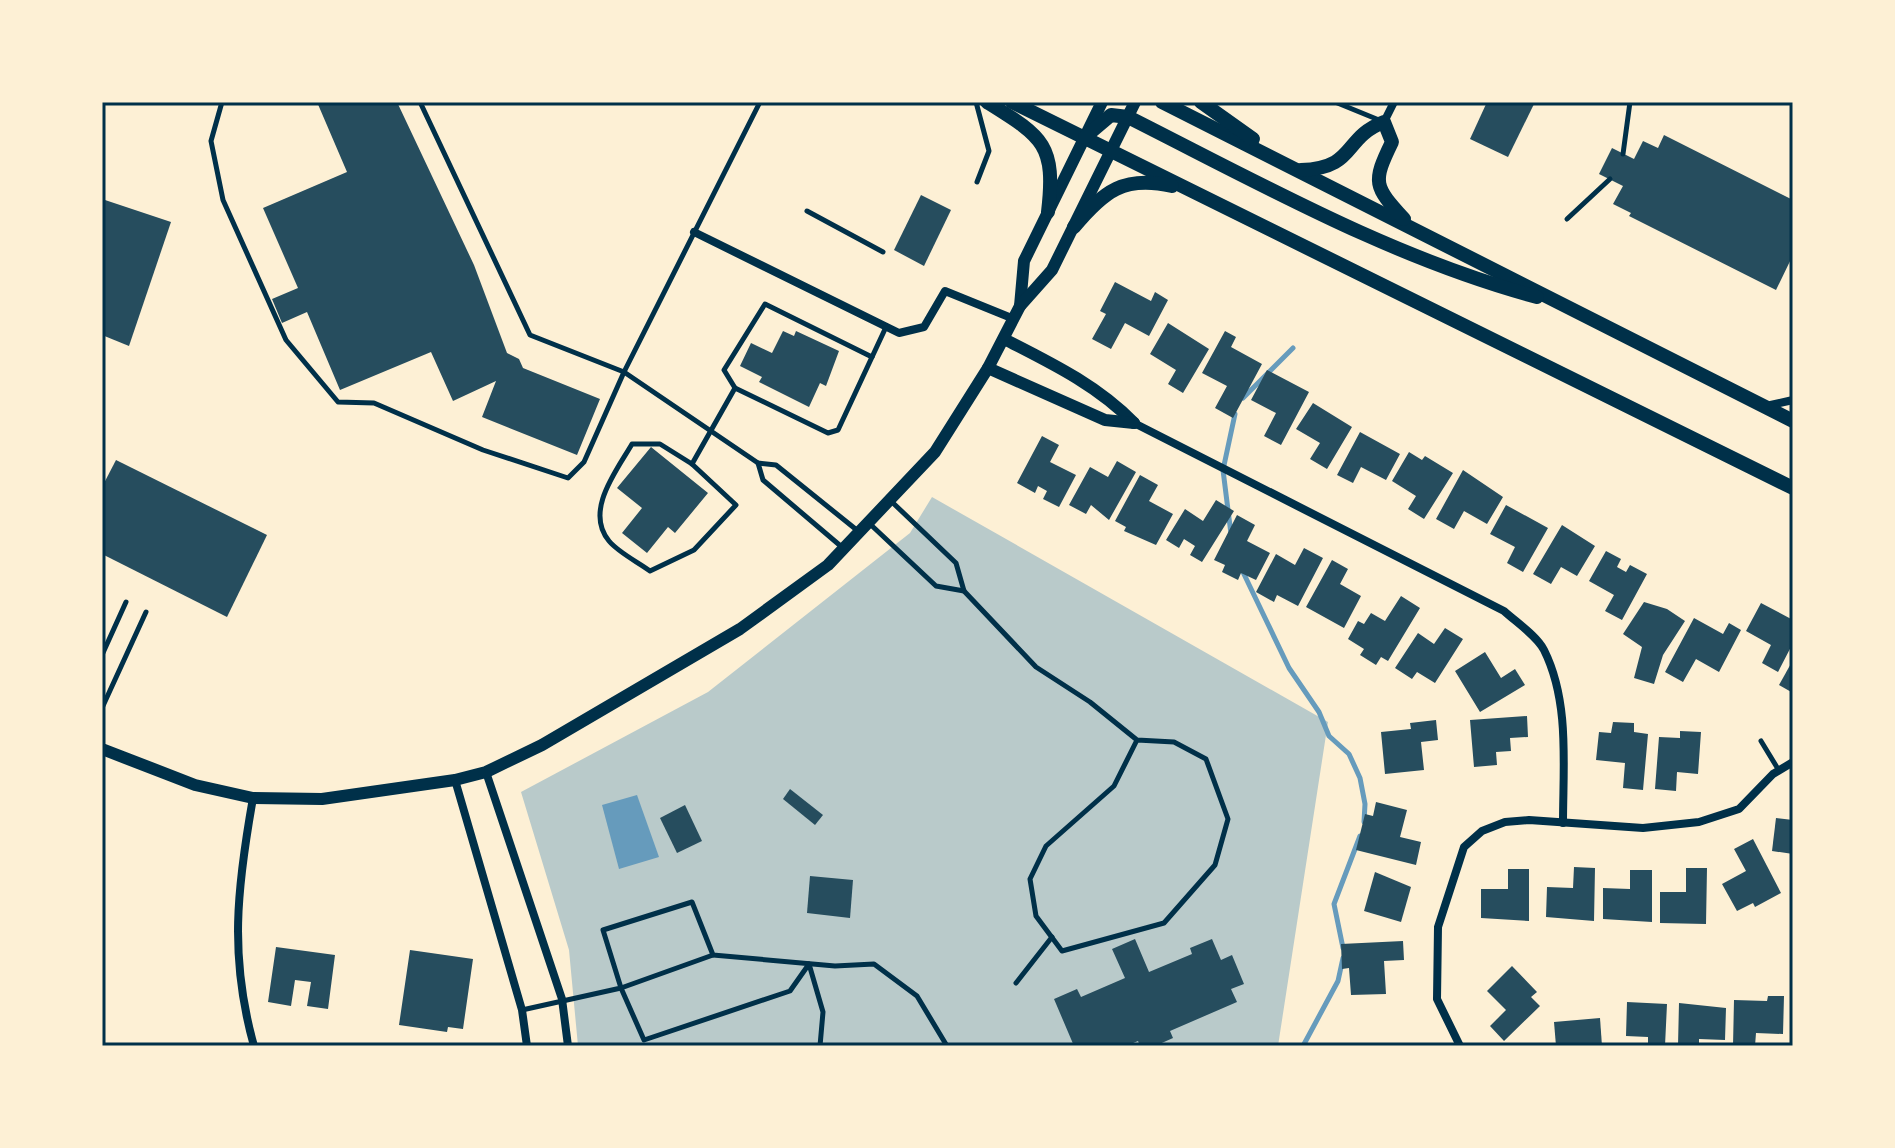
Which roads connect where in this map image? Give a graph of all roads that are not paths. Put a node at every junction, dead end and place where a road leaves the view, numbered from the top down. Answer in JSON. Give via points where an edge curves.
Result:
{"nodes":[{"id":1,"x":222,"y":102,"type":"edge"},
{"id":2,"x":420,"y":102,"type":"edge"},
{"id":3,"x":976,"y":102,"type":"edge"},
{"id":4,"x":987,"y":102,"type":"edge"},
{"id":5,"x":1012,"y":102,"type":"edge"},
{"id":6,"x":1102,"y":102,"type":"edge"},
{"id":7,"x":1135,"y":102,"type":"edge"},
{"id":8,"x":1162,"y":102,"type":"edge"},
{"id":9,"x":1201,"y":102,"type":"edge"},
{"id":10,"x":1335,"y":102,"type":"edge"},
{"id":11,"x":1394,"y":102,"type":"edge"},
{"id":12,"x":1630,"y":102,"type":"edge"},
{"id":13,"x":757,"y":104,"type":"edge"},
{"id":14,"x":1128,"y":117,"type":"junction"},
{"id":15,"x":1384,"y":122,"type":"junction"},
{"id":16,"x":1085,"y":137,"type":"junction"},
{"id":17,"x":1112,"y":150,"type":"junction"},
{"id":18,"x":1623,"y":154,"type":"dead end"},
{"id":19,"x":1298,"y":170,"type":"junction"},
{"id":20,"x":1610,"y":179,"type":"dead end"},
{"id":21,"x":977,"y":182,"type":"dead end"},
{"id":22,"x":1195,"y":191,"type":"junction"},
{"id":23,"x":807,"y":211,"type":"dead end"},
{"id":24,"x":1048,"y":212,"type":"junction"},
{"id":25,"x":1567,"y":219,"type":"dead end"},
{"id":26,"x":1409,"y":226,"type":"junction"},
{"id":27,"x":1074,"y":227,"type":"junction"},
{"id":28,"x":694,"y":232,"type":"junction"},
{"id":29,"x":883,"y":252,"type":"dead end"},
{"id":30,"x":1569,"y":305,"type":"junction"},
{"id":31,"x":1020,"y":306,"type":"junction"},
{"id":32,"x":1014,"y":319,"type":"junction"},
{"id":33,"x":886,"y":327,"type":"junction"},
{"id":34,"x":1004,"y":339,"type":"junction"},
{"id":35,"x":872,"y":357,"type":"junction"},
{"id":36,"x":988,"y":368,"type":"junction"},
{"id":37,"x":624,"y":372,"type":"junction"},
{"id":38,"x":735,"y":388,"type":"junction"},
{"id":39,"x":1793,"y":400,"type":"edge"},
{"id":40,"x":1766,"y":406,"type":"junction"},
{"id":41,"x":1793,"y":421,"type":"edge"},
{"id":42,"x":1134,"y":423,"type":"junction"},
{"id":43,"x":712,"y":433,"type":"junction"},
{"id":44,"x":758,"y":463,"type":"junction"},
{"id":45,"x":692,"y":464,"type":"junction"},
{"id":46,"x":1793,"y":488,"type":"edge"},
{"id":47,"x":889,"y":500,"type":"junction"},
{"id":48,"x":864,"y":527,"type":"junction"},
{"id":49,"x":843,"y":548,"type":"junction"},
{"id":50,"x":964,"y":591,"type":"junction"},
{"id":51,"x":126,"y":602,"type":"dead end"},
{"id":52,"x":146,"y":612,"type":"dead end"},
{"id":53,"x":102,"y":655,"type":"edge"},
{"id":54,"x":102,"y":708,"type":"edge"},
{"id":55,"x":1137,"y":740,"type":"junction"},
{"id":56,"x":1761,"y":741,"type":"dead end"},
{"id":57,"x":102,"y":749,"type":"edge"},
{"id":58,"x":1793,"y":762,"type":"edge"},
{"id":59,"x":1778,"y":769,"type":"junction"},
{"id":60,"x":486,"y":772,"type":"junction"},
{"id":61,"x":455,"y":780,"type":"junction"},
{"id":62,"x":253,"y":798,"type":"junction"},
{"id":63,"x":1563,"y":823,"type":"junction"},
{"id":64,"x":1052,"y":937,"type":"junction"},
{"id":65,"x":713,"y":955,"type":"junction"},
{"id":66,"x":809,"y":964,"type":"junction"},
{"id":67,"x":1016,"y":983,"type":"dead end"},
{"id":68,"x":621,"y":988,"type":"junction"},
{"id":69,"x":562,"y":999,"type":"junction"},
{"id":70,"x":522,"y":1010,"type":"junction"},
{"id":71,"x":254,"y":1046,"type":"edge"},
{"id":72,"x":527,"y":1046,"type":"edge"},
{"id":73,"x":568,"y":1046,"type":"edge"},
{"id":74,"x":820,"y":1046,"type":"edge"},
{"id":75,"x":947,"y":1046,"type":"edge"},
{"id":76,"x":1460,"y":1046,"type":"edge"}],
"edges":[{"from":1,"to":37,"type":"lane","via":[[211,141],[223,200],[286,340],[338,402],[374,403],[483,450],[568,478],[584,462]]},
{"from":2,"to":37,"type":"lane","via":[[530,335]]},
{"from":3,"to":21,"type":"lane","via":[[989,151]]},
{"from":4,"to":24,"type":"main road","via":[[1024,125],[1046,150],[1052,175]]},
{"from":5,"to":16,"type":"main road"},
{"from":6,"to":16,"type":"street"},
{"from":7,"to":14,"type":"street"},
{"from":8,"to":19,"type":"main road"},
{"from":9,"to":19,"type":"main road"},
{"from":10,"to":15,"type":"lane"},
{"from":11,"to":15,"type":"street"},
{"from":12,"to":18,"type":"lane"},
{"from":13,"to":28,"type":"lane"},
{"from":14,"to":16,"type":"main road","via":[[1111,115]]},
{"from":14,"to":17,"type":"street"},
{"from":14,"to":30,"type":"main road","via":[[1388,247],[1478,281]]},
{"from":15,"to":19,"type":"main road","via":[[1362,130],[1348,155],[1335,165]]},
{"from":15,"to":26,"type":"main road","via":[[1392,142],[1376,174],[1379,192]]},
{"from":16,"to":17,"type":"main road"},
{"from":16,"to":24,"type":"street"},
{"from":17,"to":22,"type":"main road"},
{"from":17,"to":27,"type":"street"},
{"from":19,"to":26,"type":"main road"},
{"from":20,"to":25,"type":"lane"},
{"from":22,"to":27,"type":"main road","via":[[1138,181],[1115,188],[1094,203]]},
{"from":22,"to":46,"type":"main road"},
{"from":23,"to":29,"type":"lane"},
{"from":24,"to":31,"type":"street","via":[[1024,261]]},
{"from":26,"to":30,"type":"main road"},
{"from":27,"to":31,"type":"street","via":[[1052,270]]},
{"from":28,"to":33,"type":"street"},
{"from":28,"to":37,"type":"lane"},
{"from":30,"to":40,"type":"main road"},
{"from":31,"to":32,"type":"street"},
{"from":32,"to":33,"type":"street","via":[[945,291],[924,327],[899,333]]},
{"from":32,"to":34,"type":"street"},
{"from":33,"to":35,"type":"lane"},
{"from":34,"to":36,"type":"street"},
{"from":34,"to":42,"type":"street","via":[[1069,372]]},
{"from":35,"to":38,"type":"lane","via":[[838,430],[828,433]]},
{"from":35,"to":38,"type":"lane","via":[[765,304],[724,370]]},
{"from":36,"to":42,"type":"street","via":[[1105,420]]},
{"from":36,"to":47,"type":"street","via":[[935,452]]},
{"from":37,"to":43,"type":"lane"},
{"from":38,"to":43,"type":"lane"},
{"from":39,"to":40,"type":"street"},
{"from":40,"to":41,"type":"main road"},
{"from":42,"to":63,"type":"street","via":[[1504,611],[1524,629],[1543,648],[1556,684],[1562,715]]},
{"from":43,"to":44,"type":"lane"},
{"from":43,"to":45,"type":"lane"},
{"from":44,"to":48,"type":"lane","via":[[776,465]]},
{"from":44,"to":49,"type":"lane","via":[[763,480]]},
{"from":45,"to":45,"type":"lane","via":[[736,505],[694,550],[650,571],[609,541],[600,522],[604,493],[632,444],[660,444]]},
{"from":47,"to":48,"type":"street"},
{"from":47,"to":50,"type":"lane","via":[[956,563]]},
{"from":48,"to":49,"type":"street"},
{"from":48,"to":50,"type":"lane","via":[[936,586]]},
{"from":49,"to":60,"type":"street","via":[[828,565],[740,629]]},
{"from":50,"to":55,"type":"lane","via":[[1036,667]]},
{"from":51,"to":53,"type":"lane"},
{"from":52,"to":54,"type":"lane"},
{"from":55,"to":64,"type":"lane","via":[[1114,786],[1046,846],[1030,879],[1036,916]]},
{"from":55,"to":64,"type":"lane","via":[[1174,742],[1206,759],[1228,819],[1215,865],[1164,923],[1062,951]]},
{"from":56,"to":59,"type":"lane"},
{"from":57,"to":62,"type":"street","via":[[195,785]]},
{"from":58,"to":59,"type":"street"},
{"from":59,"to":63,"type":"street","via":[[1739,809],[1699,822],[1643,828]]},
{"from":60,"to":61,"type":"street"},
{"from":60,"to":69,"type":"street"},
{"from":61,"to":62,"type":"street","via":[[322,799]]},
{"from":61,"to":70,"type":"street"},
{"from":62,"to":71,"type":"street","via":[[240,874],[237,963]]},
{"from":63,"to":76,"type":"street","via":[[1505,822],[1482,831],[1464,847],[1438,927],[1437,999]]},
{"from":64,"to":67,"type":"lane"},
{"from":65,"to":66,"type":"lane"},
{"from":65,"to":68,"type":"lane"},
{"from":65,"to":68,"type":"lane","via":[[692,902],[603,930]]},
{"from":66,"to":68,"type":"lane","via":[[790,991],[644,1040]]},
{"from":66,"to":74,"type":"lane","via":[[823,1012]]},
{"from":66,"to":75,"type":"lane","via":[[874,964],[917,996]]},
{"from":68,"to":69,"type":"lane"},
{"from":69,"to":70,"type":"lane"},
{"from":69,"to":73,"type":"street"},
{"from":70,"to":72,"type":"street"}]}
